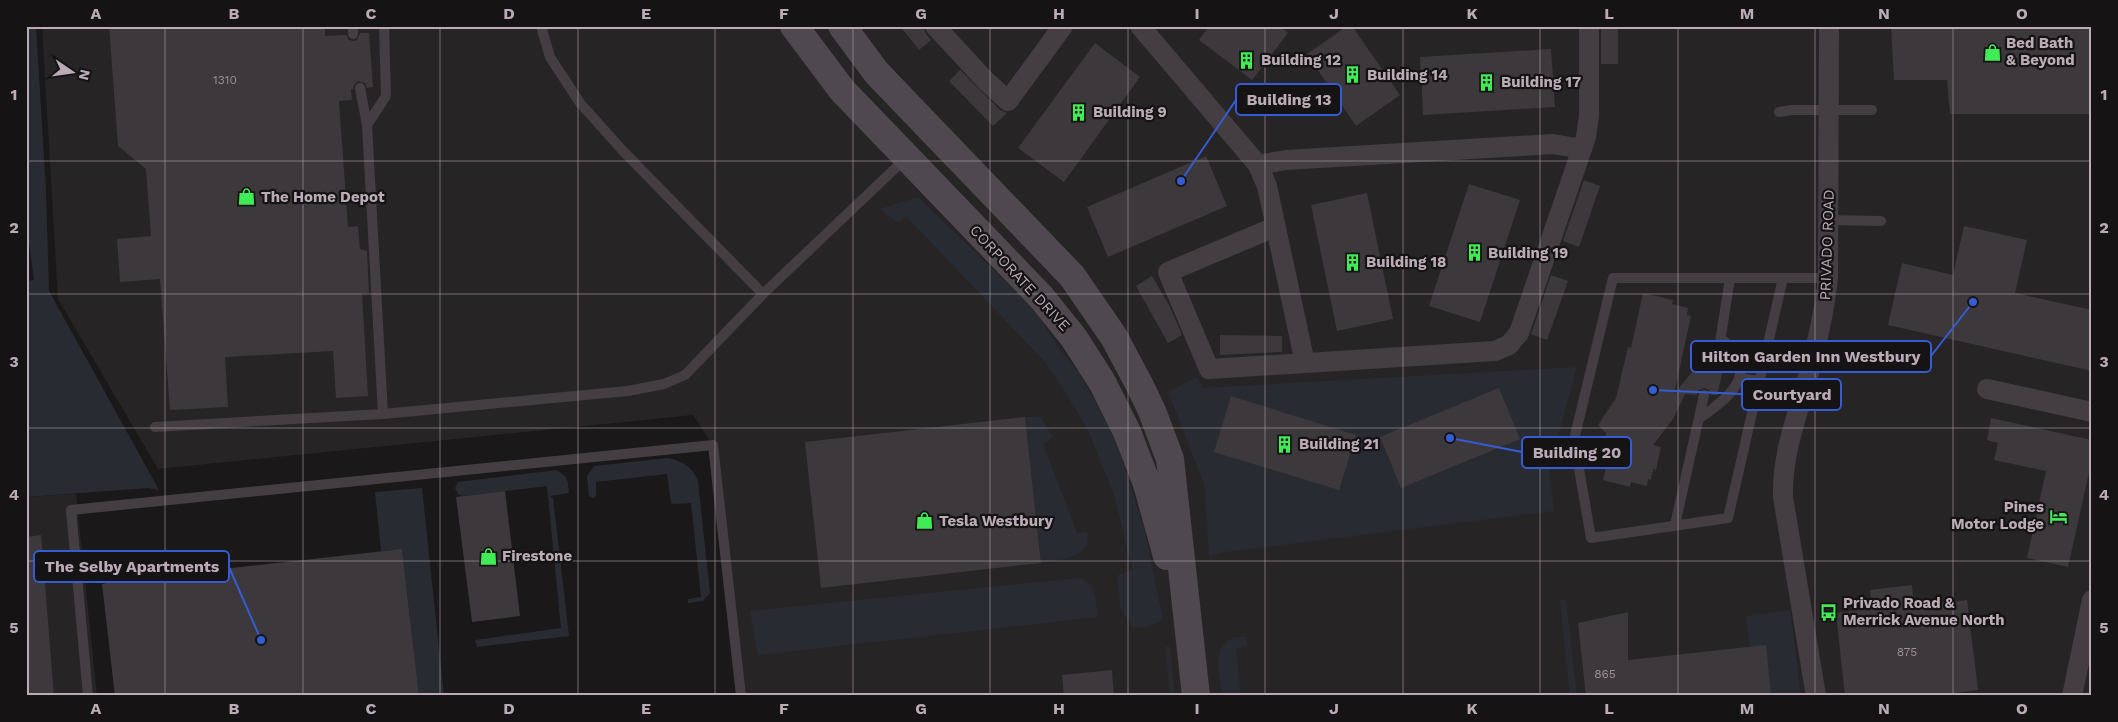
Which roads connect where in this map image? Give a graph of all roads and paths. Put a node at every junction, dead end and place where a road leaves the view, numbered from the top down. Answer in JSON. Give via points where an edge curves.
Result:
{"nodes":[{"id":1,"x":384,"y":26,"type":"edge"},
{"id":2,"x":541,"y":26,"type":"edge"},
{"id":3,"x":794,"y":26,"type":"edge"},
{"id":4,"x":842,"y":26,"type":"edge"},
{"id":5,"x":935,"y":26,"type":"edge"},
{"id":6,"x":1063,"y":26,"type":"edge"},
{"id":7,"x":1140,"y":26,"type":"edge"},
{"id":8,"x":1589,"y":26,"type":"edge"},
{"id":9,"x":1829,"y":26,"type":"edge"},
{"id":10,"x":360,"y":88,"type":"dead end"},
{"id":11,"x":1829,"y":109,"type":"junction"},
{"id":12,"x":1872,"y":110,"type":"dead end"},
{"id":13,"x":1779,"y":112,"type":"dead end"},
{"id":14,"x":915,"y":114,"type":"junction"},
{"id":15,"x":367,"y":125,"type":"junction"},
{"id":16,"x":1582,"y":149,"type":"junction"},
{"id":17,"x":906,"y":157,"type":"junction"},
{"id":18,"x":1258,"y":165,"type":"junction"},
{"id":19,"x":1829,"y":220,"type":"junction"},
{"id":20,"x":1882,"y":221,"type":"dead end"},
{"id":21,"x":1275,"y":227,"type":"junction"},
{"id":22,"x":1730,"y":278,"type":"junction"},
{"id":23,"x":1783,"y":278,"type":"junction"},
{"id":24,"x":1828,"y":278,"type":"junction"},
{"id":25,"x":763,"y":294,"type":"junction"},
{"id":26,"x":1721,"y":338,"type":"junction"},
{"id":27,"x":1718,"y":355,"type":"dead end"},
{"id":28,"x":1305,"y":363,"type":"junction"},
{"id":29,"x":1739,"y":378,"type":"junction"},
{"id":30,"x":1759,"y":381,"type":"junction"},
{"id":31,"x":1987,"y":389,"type":"dead end"},
{"id":32,"x":1704,"y":395,"type":"dead end"},
{"id":33,"x":2092,"y":412,"type":"edge"},
{"id":34,"x":383,"y":414,"type":"junction"},
{"id":35,"x":1700,"y":418,"type":"junction"},
{"id":36,"x":156,"y":427,"type":"dead end"},
{"id":37,"x":1675,"y":526,"type":"junction"},
{"id":38,"x":2092,"y":600,"type":"edge"},
{"id":39,"x":1189,"y":632,"type":"junction"},
{"id":40,"x":88,"y":696,"type":"edge"},
{"id":41,"x":741,"y":696,"type":"edge"},
{"id":42,"x":1196,"y":696,"type":"edge"},
{"id":43,"x":1816,"y":696,"type":"edge"},
{"id":44,"x":2072,"y":696,"type":"edge"}],
"edges":[{"from":1,"to":15,"type":"lane","via":[[386,96]]},
{"from":2,"to":25,"type":"lane","via":[[550,56],[580,103]]},
{"from":3,"to":17,"type":"main road","name":"CORPORATE DRIVE","via":[[842,90]]},
{"from":4,"to":14,"type":"main road","name":"CORPORATE DRIVE","via":[[876,72]]},
{"from":5,"to":6,"type":"street","via":[[1008,101]]},
{"from":7,"to":18,"type":"street"},
{"from":8,"to":16,"type":"street","via":[[1588,116]]},
{"from":9,"to":11,"type":"street","name":"PRIVADO ROAD"},
{"from":10,"to":15,"type":"lane"},
{"from":11,"to":12,"type":"lane"},
{"from":11,"to":13,"type":"lane"},
{"from":11,"to":19,"type":"street","name":"PRIVADO ROAD"},
{"from":14,"to":17,"type":"main road","via":[[916,140],[912,152]]},
{"from":14,"to":39,"type":"main road","name":"CORPORATE DRIVE","via":[[1072,276],[1114,337],[1152,411],[1170,459]]},
{"from":15,"to":34,"type":"lane"},
{"from":16,"to":18,"type":"street","via":[[1553,144],[1286,160]]},
{"from":16,"to":28,"type":"street","via":[[1519,333],[1509,345],[1495,351]]},
{"from":17,"to":25,"type":"lane"},
{"from":17,"to":39,"type":"main road","name":"CORPORATE DRIVE","via":[[1041,297],[1089,360],[1114,406],[1147,484]]},
{"from":18,"to":21,"type":"street","via":[[1267,186]]},
{"from":19,"to":20,"type":"lane"},
{"from":19,"to":24,"type":"street","name":"PRIVADO ROAD"},
{"from":21,"to":28,"type":"street"},
{"from":21,"to":28,"type":"street","via":[[1168,272],[1209,369]]},
{"from":22,"to":23,"type":"lane"},
{"from":22,"to":26,"type":"lane"},
{"from":22,"to":37,"type":"lane","via":[[1614,278],[1574,440],[1591,538]]},
{"from":23,"to":24,"type":"lane"},
{"from":23,"to":30,"type":"lane"},
{"from":24,"to":43,"type":"street","name":"PRIVADO ROAD","via":[[1815,351],[1785,455],[1783,484]]},
{"from":25,"to":34,"type":"lane","via":[[686,375],[664,384],[628,391]]},
{"from":26,"to":27,"type":"lane"},
{"from":26,"to":29,"type":"lane","via":[[1739,359]]},
{"from":29,"to":30,"type":"lane"},
{"from":29,"to":35,"type":"lane","via":[[1728,396]]},
{"from":30,"to":37,"type":"lane","via":[[1728,518]]},
{"from":31,"to":33,"type":"street"},
{"from":32,"to":35,"type":"lane"},
{"from":34,"to":36,"type":"lane"},
{"from":35,"to":37,"type":"lane"},
{"from":38,"to":44,"type":"street"},
{"from":39,"to":42,"type":"main road","name":"CORPORATE DRIVE"},
{"from":40,"to":41,"type":"lane","via":[[71,510],[713,445]]}]}
